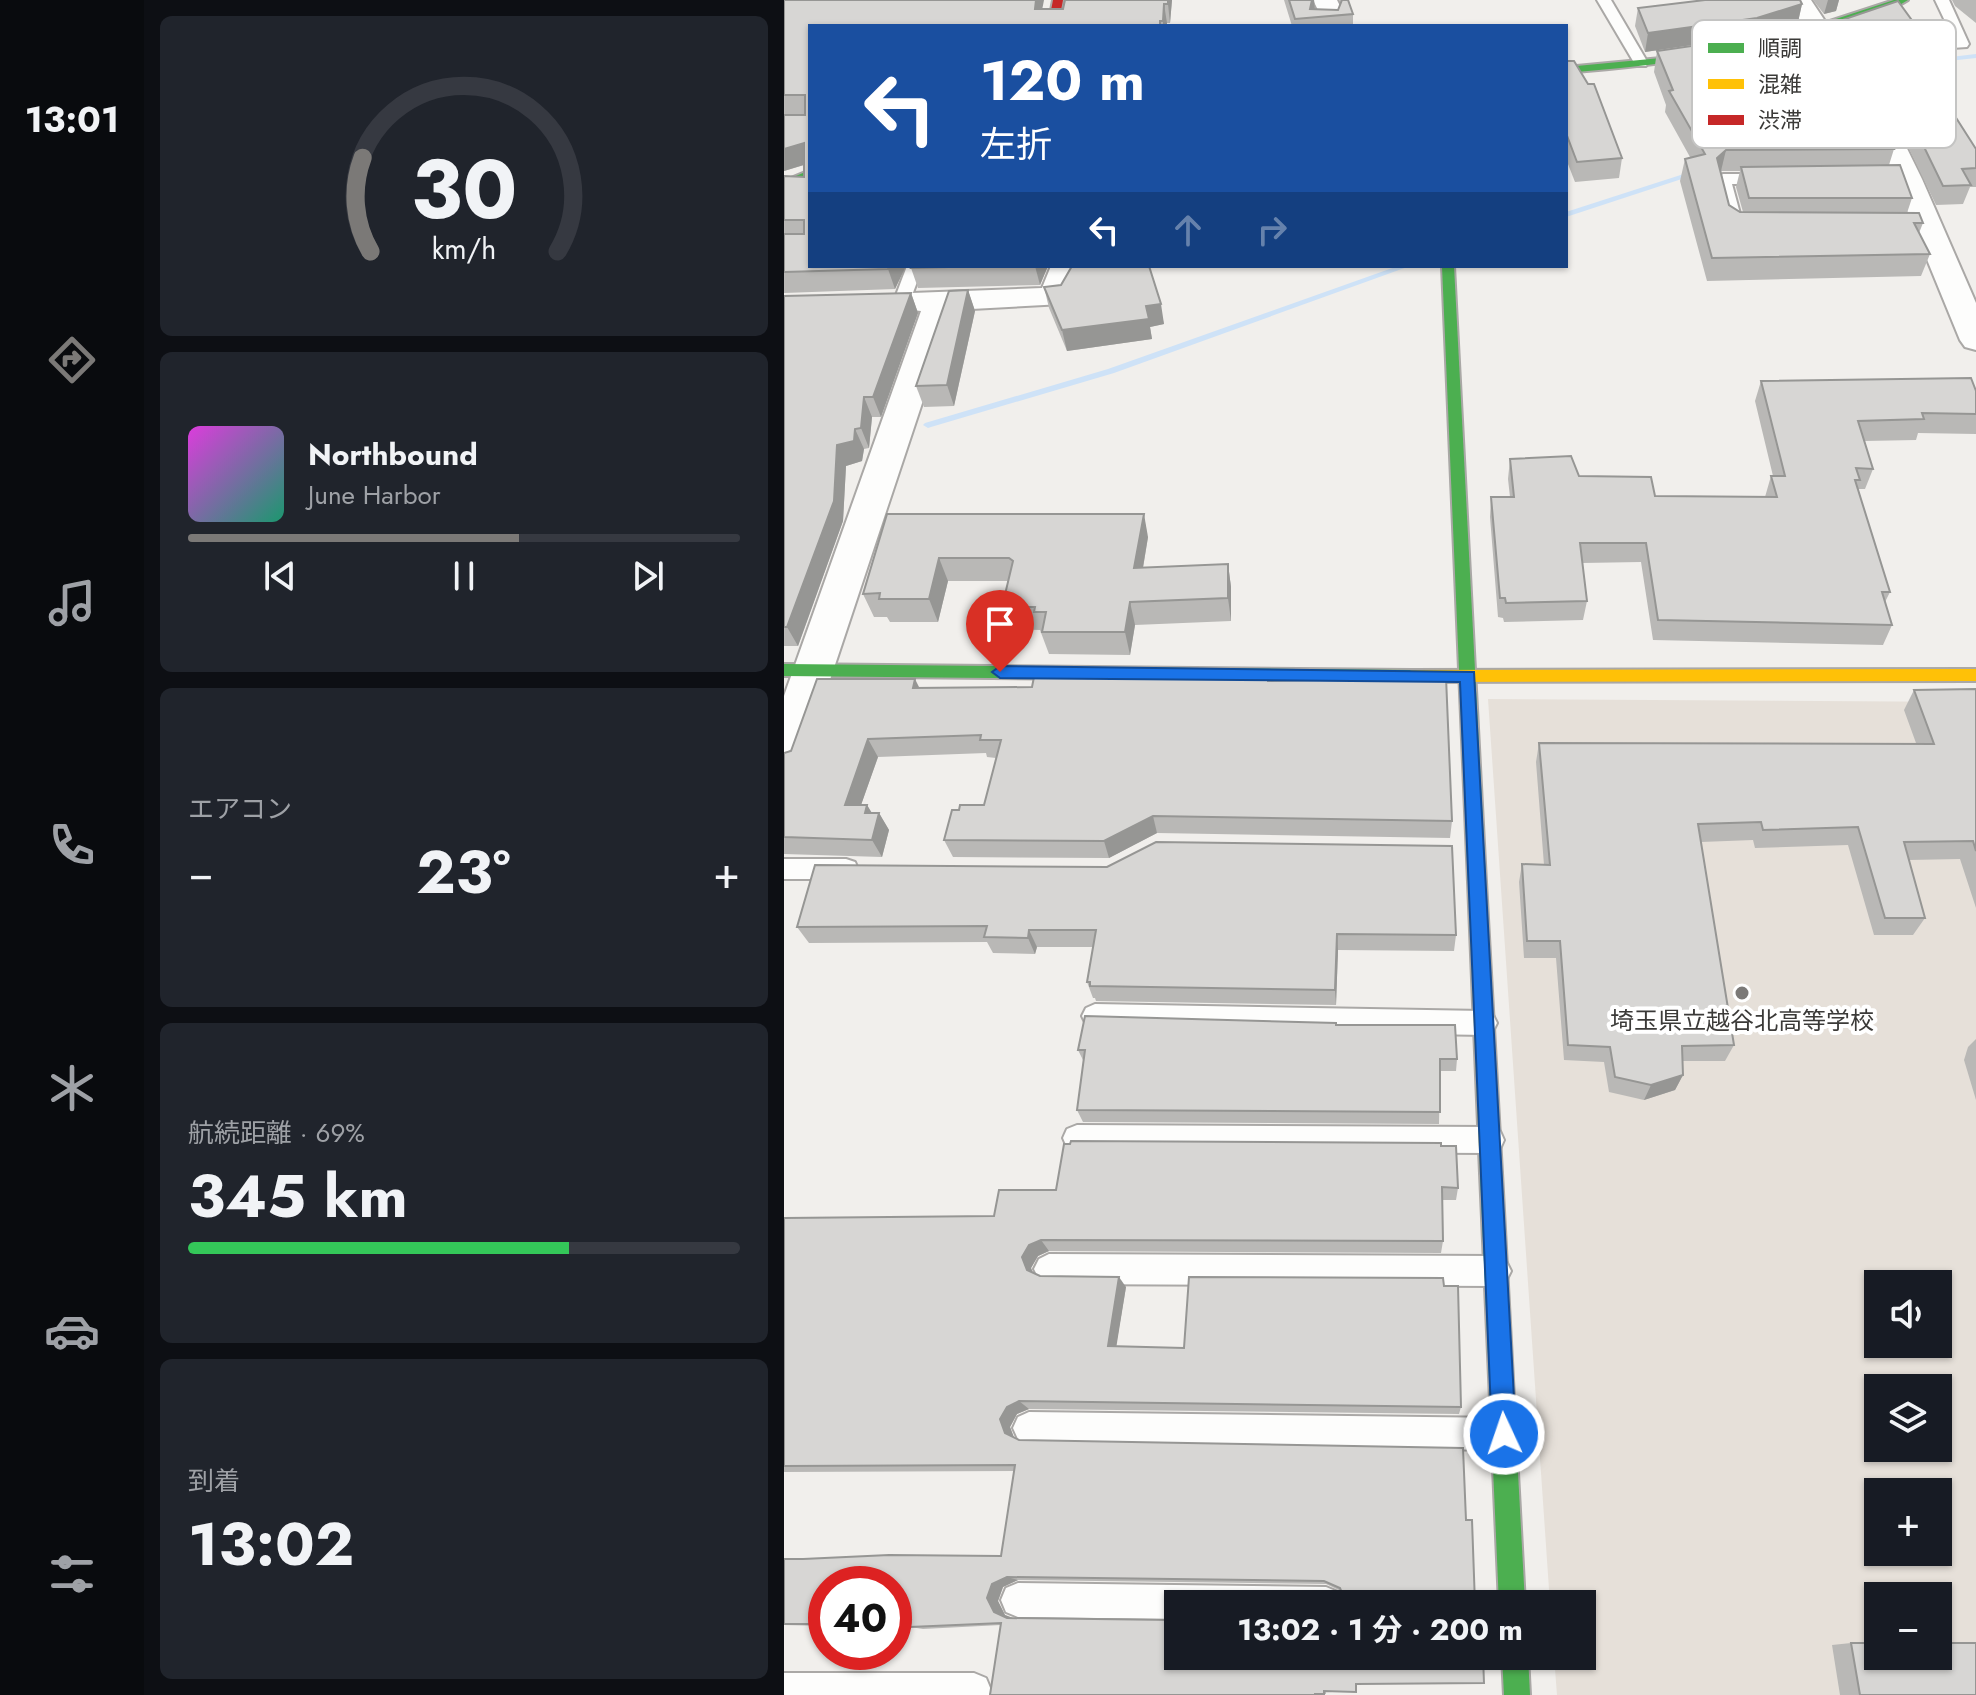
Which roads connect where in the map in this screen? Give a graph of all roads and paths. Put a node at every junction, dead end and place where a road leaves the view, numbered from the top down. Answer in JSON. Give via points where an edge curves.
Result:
{"nodes":[{"id":1,"x":1058,"y":0,"type":"edge"},
{"id":2,"x":1325,"y":0,"type":"edge"},
{"id":3,"x":1604,"y":0,"type":"edge"},
{"id":4,"x":1799,"y":0,"type":"edge"},
{"id":5,"x":1903,"y":0,"type":"edge"},
{"id":6,"x":1942,"y":0,"type":"edge"},
{"id":7,"x":1812,"y":20,"type":"edge"},
{"id":8,"x":1844,"y":20,"type":"edge"},
{"id":9,"x":1951,"y":20,"type":"edge"},
{"id":10,"x":1053,"y":24,"type":"edge"},
{"id":11,"x":1326,"y":24,"type":"edge"},
{"id":12,"x":1956,"y":31,"type":"edge"},
{"id":13,"x":1956,"y":44,"type":"edge"},
{"id":14,"x":1692,"y":55,"type":"edge"},
{"id":15,"x":1641,"y":63,"type":"junction"},
{"id":16,"x":1568,"y":70,"type":"edge"},
{"id":17,"x":1888,"y":148,"type":"edge"},
{"id":18,"x":808,"y":174,"type":"edge"},
{"id":19,"x":1785,"y":179,"type":"edge"},
{"id":20,"x":784,"y":187,"type":"edge"},
{"id":21,"x":808,"y":190,"type":"edge"},
{"id":22,"x":1765,"y":226,"type":"edge"},
{"id":23,"x":913,"y":268,"type":"edge"},
{"id":24,"x":1066,"y":268,"type":"edge"},
{"id":25,"x":1448,"y":268,"type":"edge"},
{"id":26,"x":940,"y":302,"type":"junction"},
{"id":27,"x":886,"y":303,"type":"joint"},
{"id":28,"x":1976,"y":340,"type":"edge"},
{"id":29,"x":798,"y":670,"type":"edge"},
{"id":30,"x":1976,"y":675,"type":"edge"},
{"id":31,"x":1468,"y":676,"type":"junction"},
{"id":32,"x":784,"y":755,"type":"edge"},
{"id":33,"x":1444,"y":851,"type":"edge"},
{"id":34,"x":1476,"y":851,"type":"junction"},
{"id":35,"x":784,"y":869,"type":"edge"},
{"id":36,"x":862,"y":869,"type":"edge"},
{"id":37,"x":1095,"y":1016,"type":"edge"},
{"id":38,"x":1484,"y":1023,"type":"junction"},
{"id":39,"x":1077,"y":1138,"type":"edge"},
{"id":40,"x":1490,"y":1140,"type":"junction"},
{"id":41,"x":1049,"y":1269,"type":"dead end"},
{"id":42,"x":1496,"y":1271,"type":"junction"},
{"id":43,"x":1029,"y":1428,"type":"dead end"},
{"id":44,"x":1504,"y":1434,"type":"junction"},
{"id":45,"x":1511,"y":1590,"type":"edge"},
{"id":46,"x":1018,"y":1600,"type":"edge"},
{"id":47,"x":1164,"y":1602,"type":"edge"},
{"id":48,"x":1516,"y":1670,"type":"edge"},
{"id":49,"x":784,"y":1690,"type":"edge"},
{"id":50,"x":974,"y":1690,"type":"dead end"},
{"id":51,"x":1517,"y":1695,"type":"edge"}],
"edges":[{"from":1,"to":10,"type":"street"},
{"from":2,"to":11,"type":"street","via":[[1330,10]]},
{"from":3,"to":15,"type":"lane"},
{"from":4,"to":7,"type":"street"},
{"from":5,"to":8,"type":"street"},
{"from":6,"to":9,"type":"lane"},
{"from":12,"to":13,"type":"lane","via":[[1962,44]]},
{"from":14,"to":15,"type":"street"},
{"from":15,"to":16,"type":"street"},
{"from":17,"to":28,"type":"street"},
{"from":18,"to":20,"type":"street"},
{"from":19,"to":22,"type":"lane","via":[[1723,179],[1735,226]]},
{"from":20,"to":21,"type":"lane"},
{"from":23,"to":27,"type":"lane"},
{"from":24,"to":26,"type":"street","via":[[1052,297]]},
{"from":25,"to":31,"type":"street"},
{"from":26,"to":27,"type":"street"},
{"from":26,"to":29,"type":"street","via":[[916,378]]},
{"from":29,"to":31,"type":"street"},
{"from":29,"to":32,"type":"street"},
{"from":30,"to":31,"type":"street"},
{"from":31,"to":34,"type":"street"},
{"from":33,"to":34,"type":"lane"},
{"from":34,"to":38,"type":"street"},
{"from":35,"to":36,"type":"lane"},
{"from":37,"to":38,"type":"lane"},
{"from":38,"to":40,"type":"street"},
{"from":39,"to":40,"type":"lane"},
{"from":40,"to":42,"type":"street"},
{"from":41,"to":42,"type":"lane"},
{"from":42,"to":44,"type":"street"},
{"from":43,"to":44,"type":"lane"},
{"from":44,"to":45,"type":"street"},
{"from":46,"to":47,"type":"lane"},
{"from":48,"to":51,"type":"street"},
{"from":49,"to":50,"type":"lane"}]}
